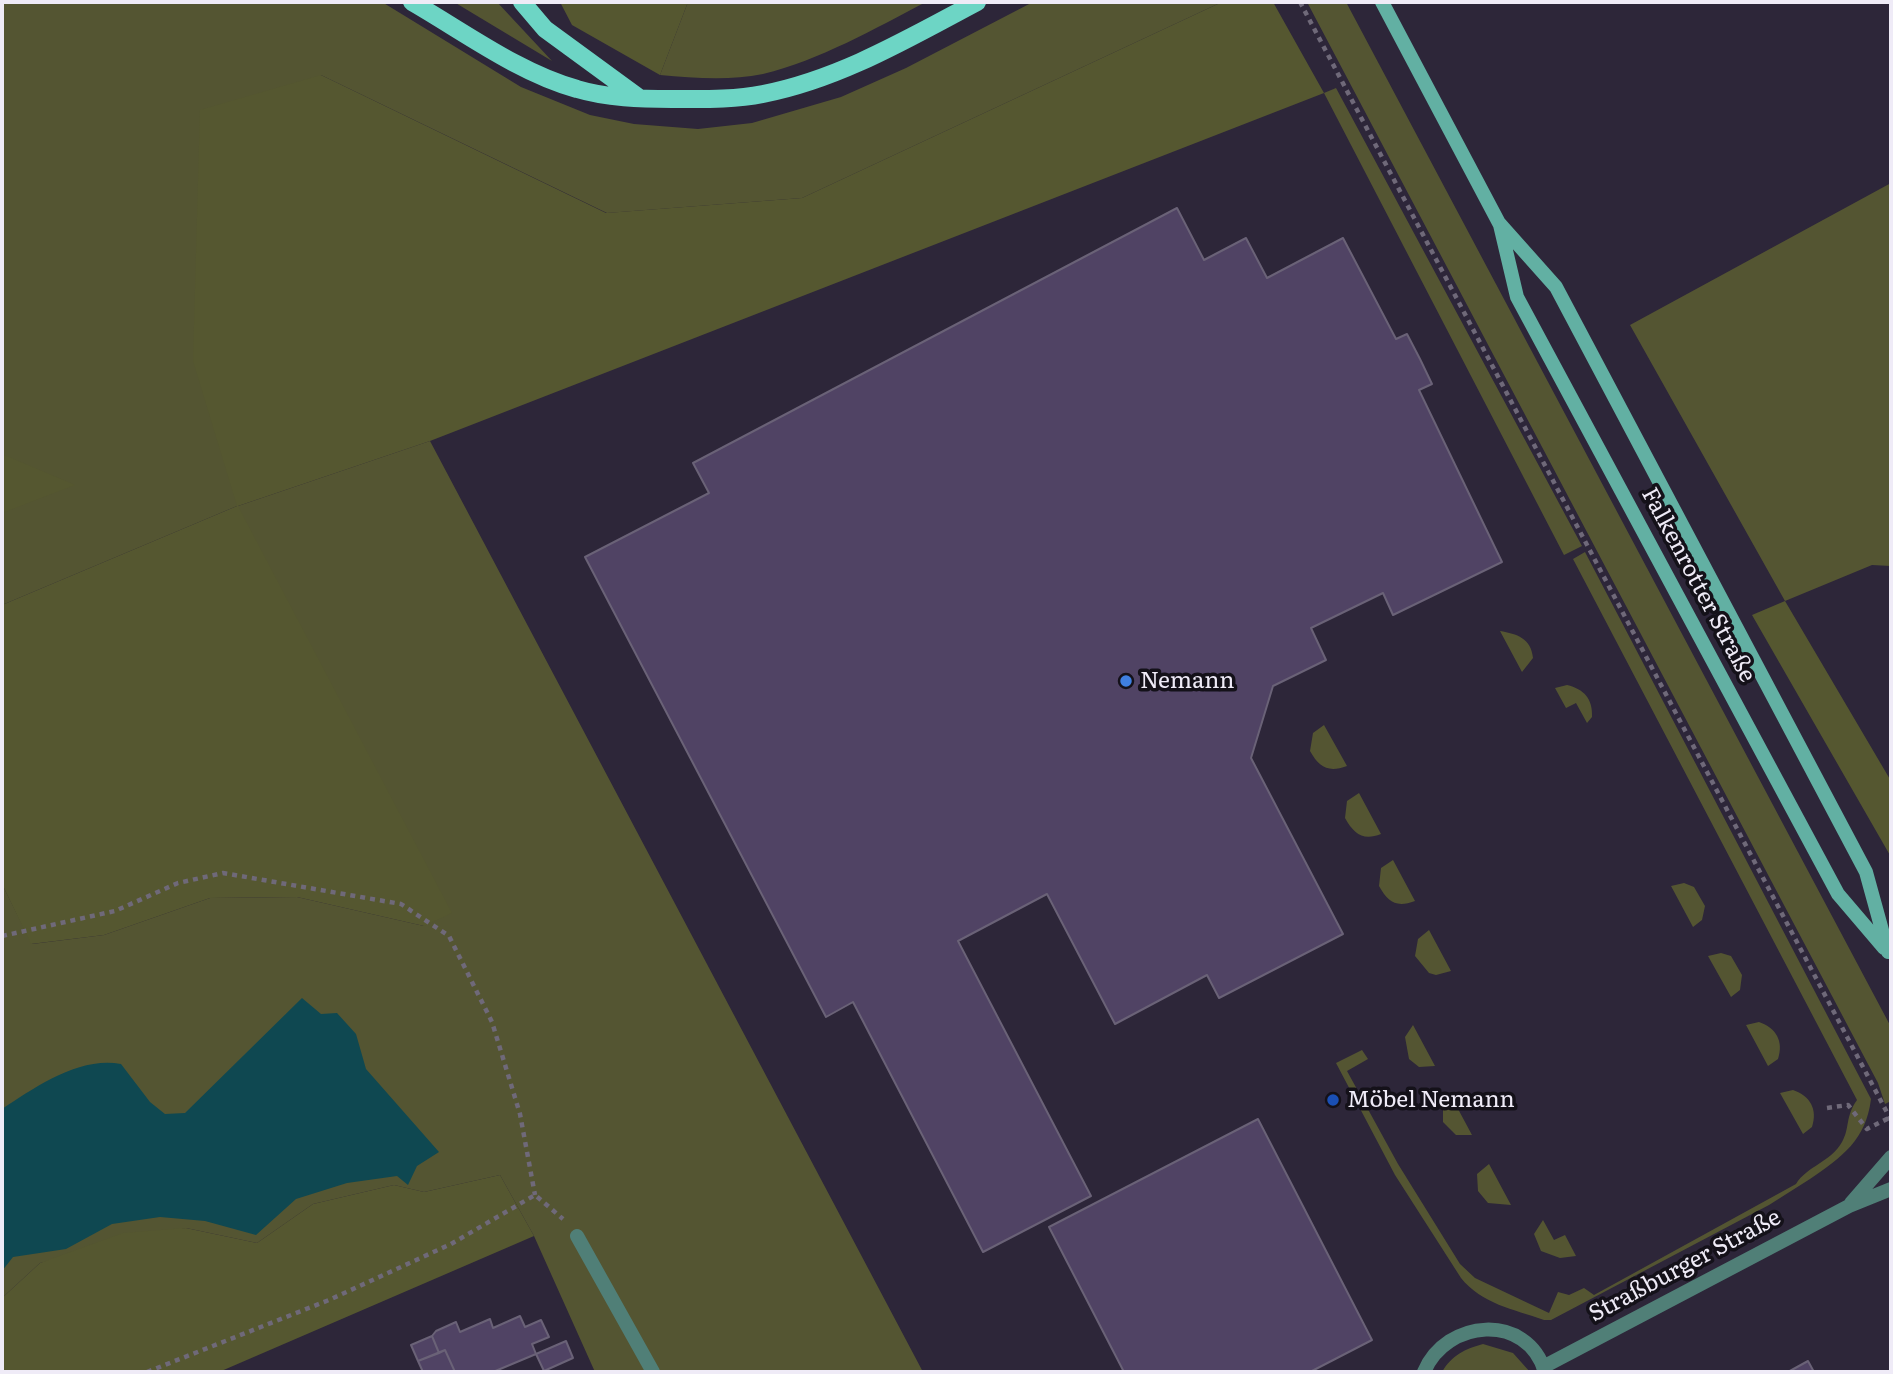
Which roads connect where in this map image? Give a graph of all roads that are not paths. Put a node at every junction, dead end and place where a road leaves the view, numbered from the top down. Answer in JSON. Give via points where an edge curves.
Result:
{"nodes":[{"id":1,"x":412,"y":2,"type":"edge"},
{"id":2,"x":522,"y":2,"type":"edge"},
{"id":3,"x":977,"y":2,"type":"edge"},
{"id":4,"x":1382,"y":2,"type":"edge"},
{"id":5,"x":641,"y":99,"type":"junction"},
{"id":6,"x":1499,"y":223,"type":"junction"},
{"id":7,"x":1890,"y":955,"type":"edge"},
{"id":8,"x":1891,"y":1157,"type":"edge"},
{"id":9,"x":1891,"y":1189,"type":"edge"},
{"id":10,"x":1849,"y":1206,"type":"junction"},
{"id":11,"x":577,"y":1236,"type":"road end"},
{"id":12,"x":1544,"y":1370,"type":"edge"},
{"id":13,"x":653,"y":1372,"type":"edge"},
{"id":14,"x":1424,"y":1372,"type":"edge"}],
"edges":[{"from":1,"to":5,"type":"main road","via":[[519,65],[577,89]]},
{"from":2,"to":5,"type":"main road","via":[[545,29]]},
{"from":3,"to":5,"type":"main road","via":[[877,55],[819,79],[762,94],[713,100]]},
{"from":4,"to":6,"type":"main road","name":"Falkenrotter Straße"},
{"from":6,"to":7,"type":"main road","name":"Falkenrotter Straße","via":[[1517,297],[1838,894]]},
{"from":6,"to":7,"type":"main road","name":"Falkenrotter Straße","via":[[1556,287],[1866,872]]},
{"from":8,"to":10,"type":"street","name":"Straßburger Straße"},
{"from":9,"to":10,"type":"street","name":"Straßburger Straße"},
{"from":10,"to":12,"type":"street","name":"Straßburger Straße"},
{"from":11,"to":13,"type":"street"},
{"from":12,"to":14,"type":"street","name":"Straßburger Straße","via":[[1531,1349],[1514,1336],[1482,1330],[1450,1338],[1430,1357]]}]}
